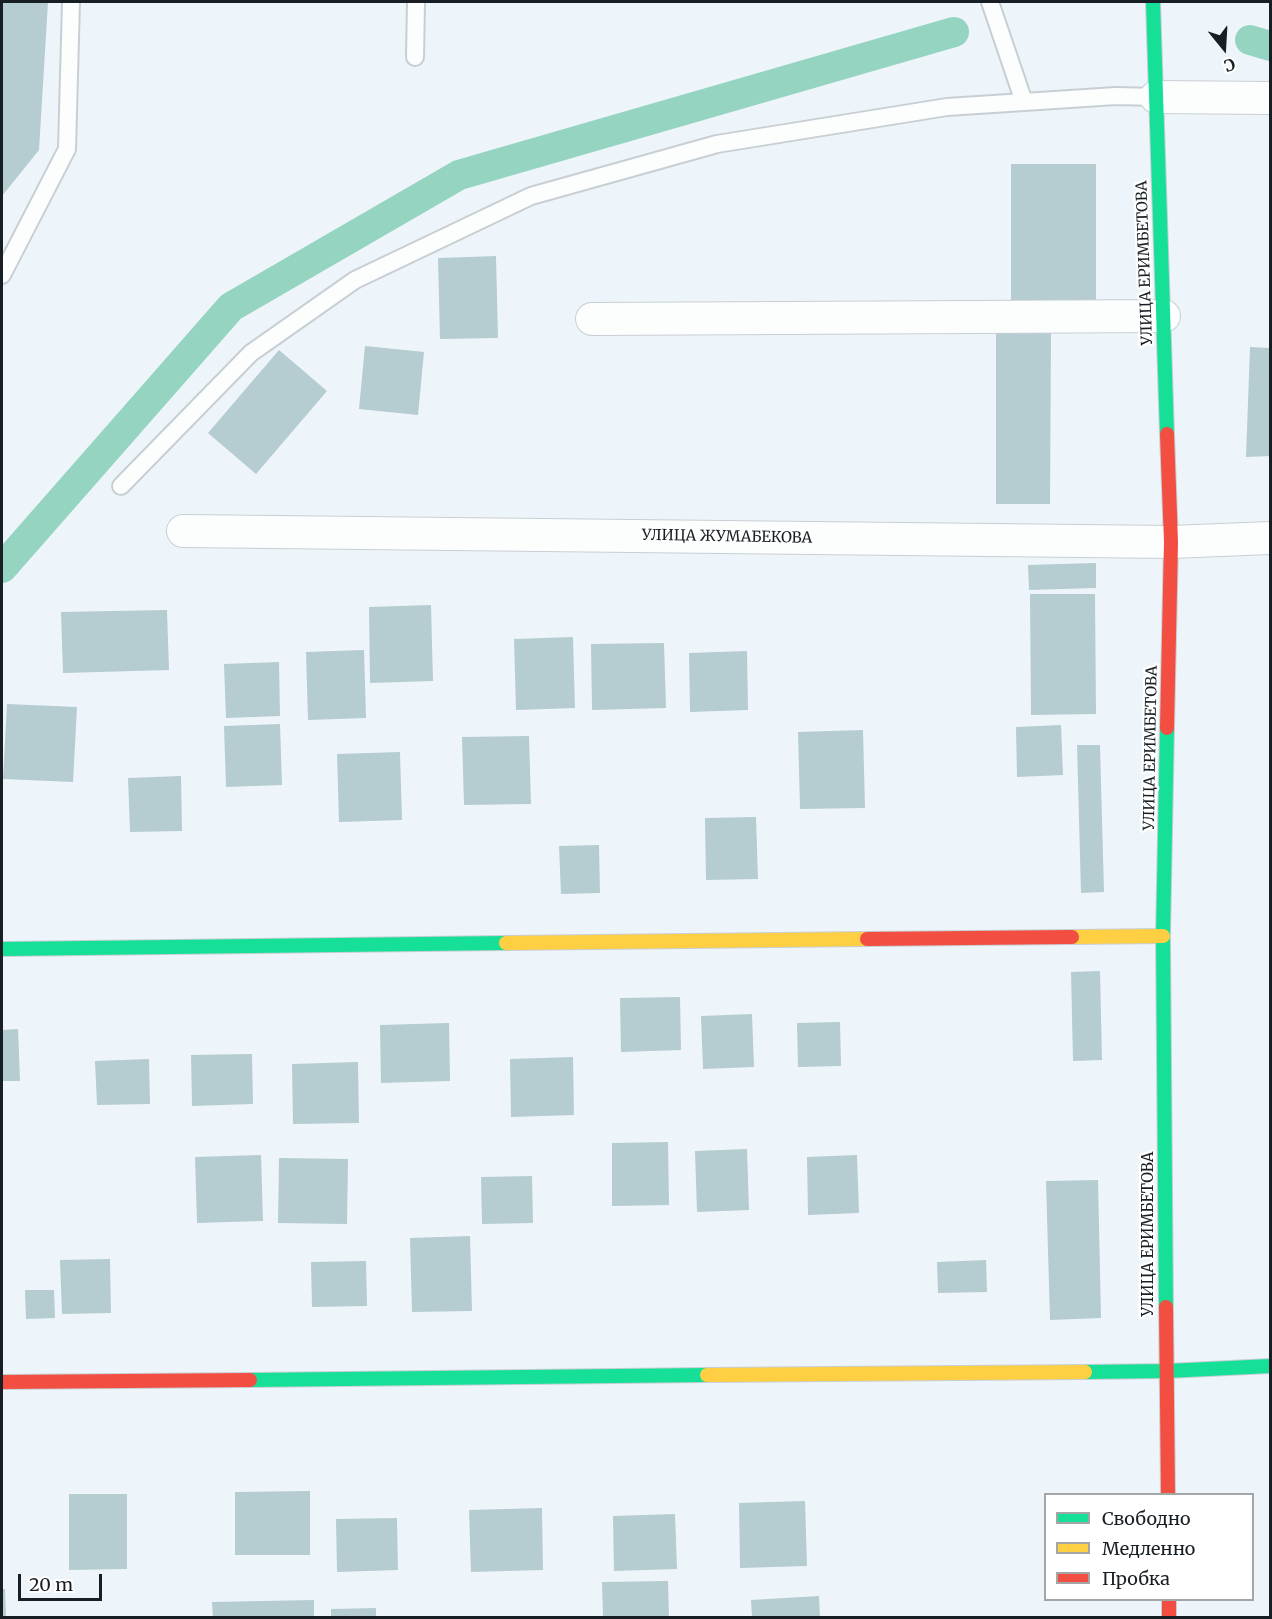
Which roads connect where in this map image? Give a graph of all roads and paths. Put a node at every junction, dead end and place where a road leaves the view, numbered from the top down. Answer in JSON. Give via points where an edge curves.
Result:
{"nodes":[{"id":1,"x":71,"y":2,"type":"edge"},
{"id":2,"x":416,"y":2,"type":"edge"},
{"id":3,"x":990,"y":2,"type":"edge"},
{"id":4,"x":1153,"y":2,"type":"edge"},
{"id":5,"x":415,"y":57,"type":"dead end"},
{"id":6,"x":1156,"y":97,"type":"junction"},
{"id":7,"x":1270,"y":98,"type":"edge"},
{"id":8,"x":1024,"y":102,"type":"junction"},
{"id":9,"x":2,"y":275,"type":"edge"},
{"id":10,"x":1164,"y":316,"type":"junction"},
{"id":11,"x":592,"y":319,"type":"dead end"},
{"id":12,"x":121,"y":486,"type":"dead end"},
{"id":13,"x":183,"y":531,"type":"dead end"},
{"id":14,"x":1270,"y":538,"type":"edge"},
{"id":15,"x":1171,"y":542,"type":"junction"},
{"id":16,"x":1163,"y":936,"type":"junction"},
{"id":17,"x":2,"y":949,"type":"edge"},
{"id":18,"x":1270,"y":1366,"type":"edge"},
{"id":19,"x":1167,"y":1371,"type":"junction"},
{"id":20,"x":2,"y":1382,"type":"edge"},
{"id":21,"x":1168,"y":1493,"type":"edge"},
{"id":22,"x":1169,"y":1601,"type":"edge"},
{"id":23,"x":1169,"y":1617,"type":"edge"}],
"edges":[{"from":1,"to":9,"type":"lane","via":[[67,149]]},
{"from":2,"to":5,"type":"lane"},
{"from":3,"to":8,"type":"lane"},
{"from":4,"to":6,"type":"street","name":"УЛИЦА ЕРИМБЕТОВА"},
{"from":6,"to":7,"type":"street"},
{"from":6,"to":8,"type":"lane"},
{"from":6,"to":10,"type":"street","name":"УЛИЦА ЕРИМБЕТОВА"},
{"from":8,"to":12,"type":"lane","via":[[947,107],[717,144],[531,196],[355,280],[251,353]]},
{"from":10,"to":11,"type":"street"},
{"from":10,"to":15,"type":"street","name":"УЛИЦА ЕРИМБЕТОВА"},
{"from":13,"to":15,"type":"street","name":"УЛИЦА ЖУМАБЕКОВА"},
{"from":14,"to":15,"type":"street","name":"УЛИЦА ЖУМАБЕКОВА"},
{"from":15,"to":16,"type":"street","name":"УЛИЦА ЕРИМБЕТОВА"},
{"from":16,"to":17,"type":"street"},
{"from":16,"to":19,"type":"street","name":"УЛИЦА ЕРИМБЕТОВА"},
{"from":18,"to":19,"type":"street"},
{"from":19,"to":20,"type":"street"},
{"from":19,"to":21,"type":"street","name":"УЛИЦА ЕРИМБЕТОВА"},
{"from":22,"to":23,"type":"street"}]}
